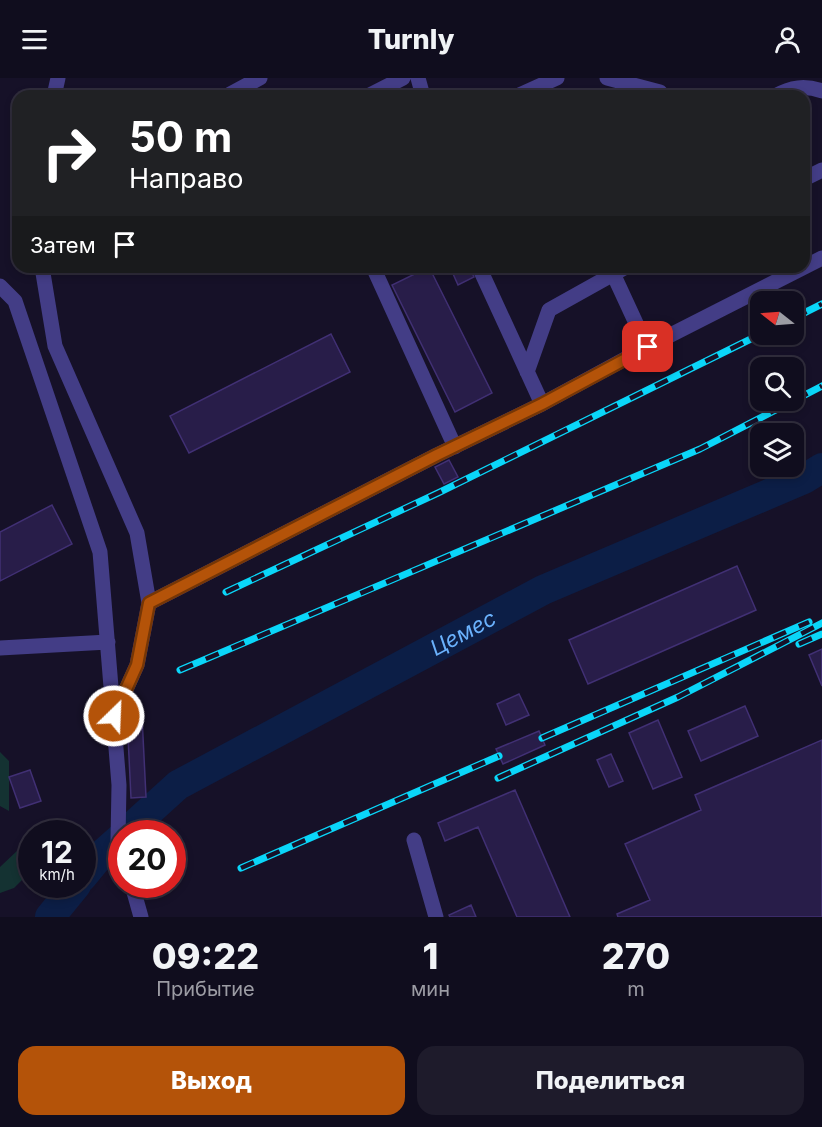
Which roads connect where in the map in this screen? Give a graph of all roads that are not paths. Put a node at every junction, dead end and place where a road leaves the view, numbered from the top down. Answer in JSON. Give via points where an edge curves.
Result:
{"nodes":[{"id":1,"x":260,"y":78,"type":"edge"},
{"id":2,"x":403,"y":78,"type":"edge"},
{"id":3,"x":557,"y":78,"type":"edge"},
{"id":4,"x":607,"y":78,"type":"edge"},
{"id":5,"x":238,"y":90,"type":"edge"},
{"id":6,"x":380,"y":90,"type":"edge"},
{"id":7,"x":539,"y":90,"type":"edge"},
{"id":8,"x":652,"y":90,"type":"edge"},
{"id":9,"x":786,"y":90,"type":"edge"},
{"id":10,"x":822,"y":91,"type":"edge"},
{"id":11,"x":43,"y":273,"type":"edge"},
{"id":12,"x":376,"y":273,"type":"edge"},
{"id":13,"x":482,"y":273,"type":"edge"},
{"id":14,"x":609,"y":273,"type":"edge"},
{"id":15,"x":618,"y":273,"type":"edge"},
{"id":16,"x":793,"y":273,"type":"edge"},
{"id":17,"x":0,"y":286,"type":"edge"},
{"id":18,"x":648,"y":347,"type":"junction"},
{"id":19,"x":527,"y":372,"type":"junction"},
{"id":20,"x":542,"y":404,"type":"junction"},
{"id":21,"x":455,"y":447,"type":"junction"},
{"id":22,"x":149,"y":603,"type":"junction"},
{"id":23,"x":108,"y":642,"type":"junction"},
{"id":24,"x":0,"y":648,"type":"edge"},
{"id":25,"x":114,"y":716,"type":"junction"},
{"id":26,"x":120,"y":820,"type":"edge"},
{"id":27,"x":414,"y":840,"type":"dead end"},
{"id":28,"x":136,"y":898,"type":"edge"},
{"id":29,"x":141,"y":917,"type":"edge"},
{"id":30,"x":436,"y":917,"type":"edge"}],
"edges":[{"from":1,"to":5,"type":"street"},
{"from":2,"to":6,"type":"street"},
{"from":3,"to":7,"type":"street"},
{"from":4,"to":8,"type":"street"},
{"from":9,"to":10,"type":"street"},
{"from":11,"to":22,"type":"street","via":[[55,346],[137,532]]},
{"from":12,"to":21,"type":"street"},
{"from":13,"to":19,"type":"street"},
{"from":14,"to":19,"type":"street","via":[[549,310]]},
{"from":15,"to":18,"type":"street"},
{"from":16,"to":18,"type":"street"},
{"from":17,"to":23,"type":"street","via":[[15,301],[100,552]]},
{"from":18,"to":20,"type":"street"},
{"from":19,"to":20,"type":"street"},
{"from":20,"to":21,"type":"street"},
{"from":21,"to":22,"type":"street"},
{"from":22,"to":25,"type":"street","via":[[137,665]]},
{"from":23,"to":24,"type":"street"},
{"from":23,"to":25,"type":"street"},
{"from":25,"to":26,"type":"street"},
{"from":27,"to":30,"type":"street"},
{"from":28,"to":29,"type":"street"}]}
